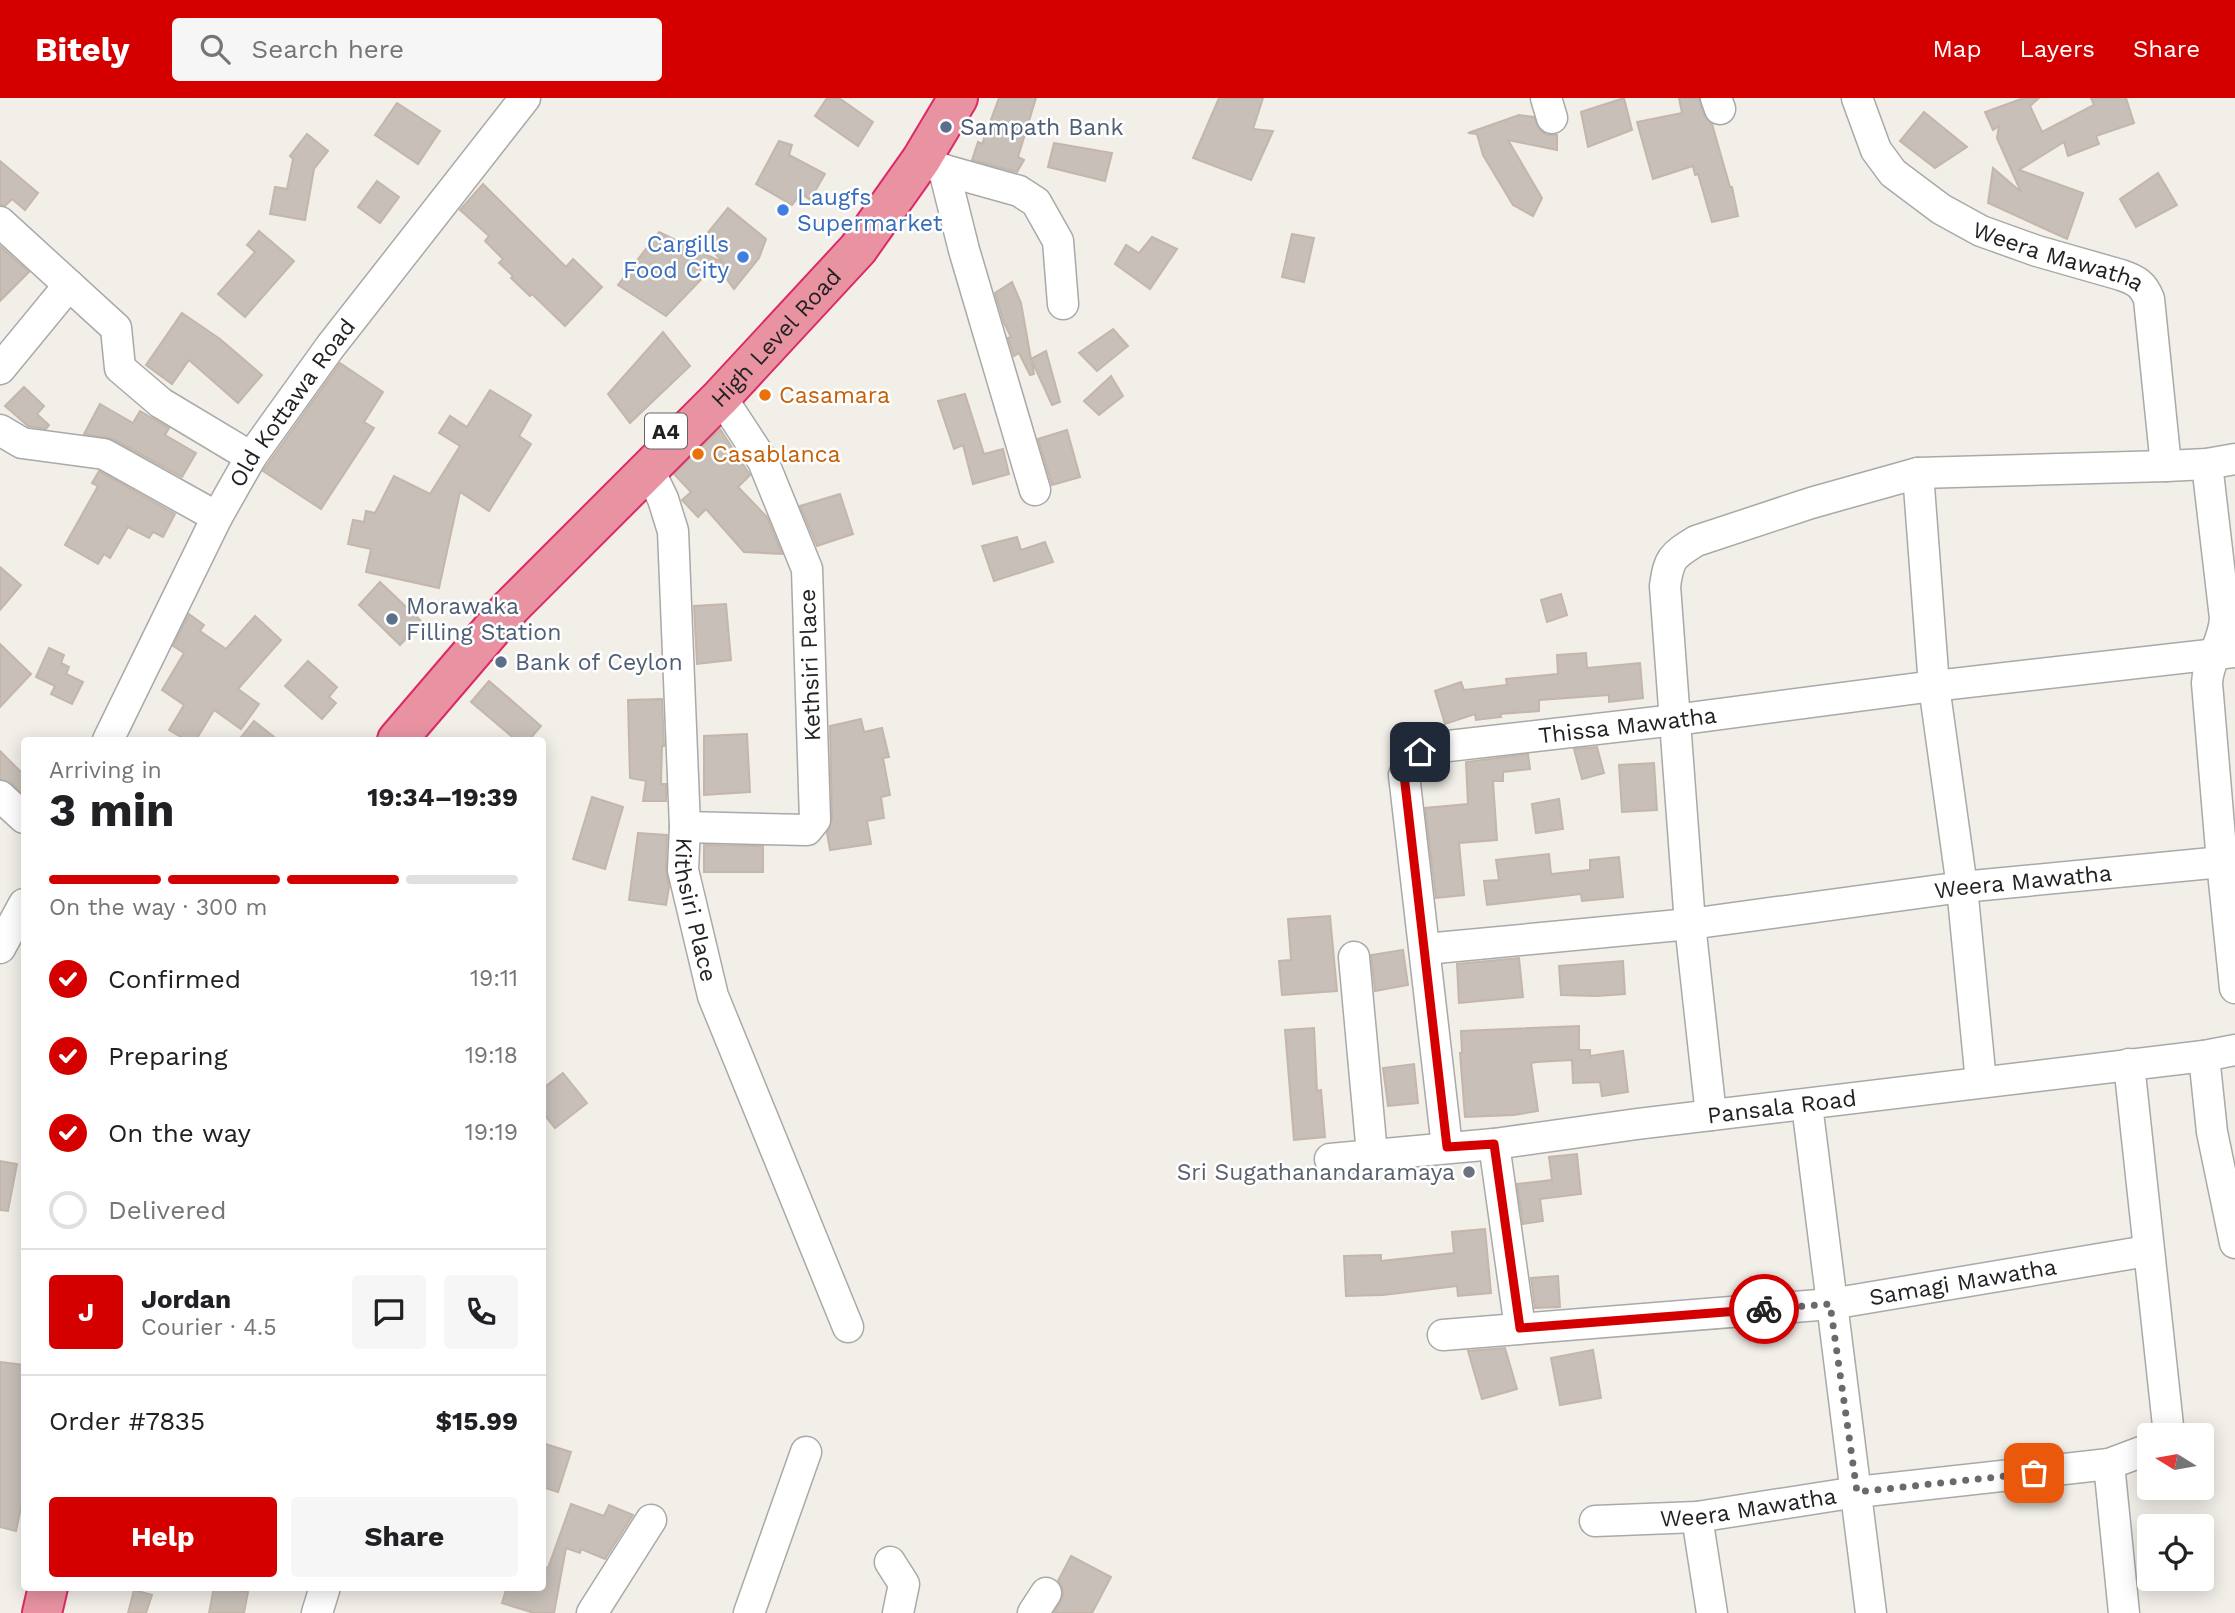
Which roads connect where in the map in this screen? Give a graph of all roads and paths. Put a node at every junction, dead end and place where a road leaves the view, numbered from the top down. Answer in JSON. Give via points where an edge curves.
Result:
{"nodes":[{"id":1,"x":525,"y":98,"type":"edge"},
{"id":2,"x":927,"y":98,"type":"edge"},
{"id":3,"x":958,"y":98,"type":"edge"},
{"id":4,"x":1857,"y":98,"type":"edge"},
{"id":5,"x":933,"y":165,"type":"junction"},
{"id":6,"x":0,"y":222,"type":"edge"},
{"id":7,"x":69,"y":285,"type":"junction"},
{"id":8,"x":1063,"y":304,"type":"dead end"},
{"id":9,"x":0,"y":369,"type":"edge"},
{"id":10,"x":721,"y":397,"type":"junction"},
{"id":11,"x":0,"y":430,"type":"edge"},
{"id":12,"x":251,"y":457,"type":"junction"},
{"id":13,"x":2221,"y":462,"type":"edge"},
{"id":14,"x":2166,"y":466,"type":"junction"},
{"id":15,"x":649,"y":470,"type":"junction"},
{"id":16,"x":1918,"y":472,"type":"junction"},
{"id":17,"x":1035,"y":490,"type":"dead end"},
{"id":18,"x":217,"y":517,"type":"junction"},
{"id":19,"x":2226,"y":653,"type":"edge"},
{"id":20,"x":1934,"y":685,"type":"junction"},
{"id":21,"x":1675,"y":720,"type":"junction"},
{"id":22,"x":109,"y":737,"type":"edge"},
{"id":23,"x":380,"y":737,"type":"edge"},
{"id":24,"x":400,"y":737,"type":"edge"},
{"id":25,"x":0,"y":796,"type":"edge"},
{"id":26,"x":21,"y":815,"type":"edge"},
{"id":27,"x":685,"y":827,"type":"junction"},
{"id":28,"x":2229,"y":862,"type":"edge"},
{"id":29,"x":1962,"y":887,"type":"junction"},
{"id":30,"x":14,"y":908,"type":"edge"},
{"id":31,"x":1690,"y":924,"type":"junction"},
{"id":32,"x":0,"y":948,"type":"edge"},
{"id":33,"x":1424,"y":949,"type":"junction"},
{"id":34,"x":1354,"y":957,"type":"dead end"},
{"id":35,"x":2235,"y":988,"type":"edge"},
{"id":36,"x":2235,"y":1050,"type":"edge"},
{"id":37,"x":2204,"y":1056,"type":"junction"},
{"id":38,"x":2129,"y":1064,"type":"junction"},
{"id":39,"x":1980,"y":1082,"type":"junction"},
{"id":40,"x":1807,"y":1105,"type":"junction"},
{"id":41,"x":1711,"y":1115,"type":"junction"},
{"id":42,"x":1494,"y":1144,"type":"junction"},
{"id":43,"x":1447,"y":1147,"type":"junction"},
{"id":44,"x":1372,"y":1154,"type":"junction"},
{"id":45,"x":1330,"y":1159,"type":"dead end"},
{"id":46,"x":2235,"y":1243,"type":"edge"},
{"id":47,"x":2147,"y":1251,"type":"junction"},
{"id":48,"x":1830,"y":1304,"type":"junction"},
{"id":49,"x":848,"y":1327,"type":"dead end"},
{"id":50,"x":1520,"y":1328,"type":"junction"},
{"id":51,"x":1443,"y":1335,"type":"dead end"},
{"id":52,"x":2168,"y":1423,"type":"edge"},
{"id":53,"x":806,"y":1452,"type":"dead end"},
{"id":54,"x":2137,"y":1454,"type":"edge"},
{"id":55,"x":2109,"y":1464,"type":"junction"},
{"id":56,"x":1857,"y":1492,"type":"junction"},
{"id":57,"x":1697,"y":1517,"type":"junction"},
{"id":58,"x":651,"y":1520,"type":"dead end"},
{"id":59,"x":1595,"y":1521,"type":"dead end"},
{"id":60,"x":890,"y":1562,"type":"dead end"},
{"id":61,"x":47,"y":1591,"type":"edge"},
{"id":62,"x":63,"y":1591,"type":"edge"},
{"id":63,"x":324,"y":1591,"type":"edge"},
{"id":64,"x":42,"y":1613,"type":"edge"},
{"id":65,"x":57,"y":1613,"type":"edge"},
{"id":66,"x":317,"y":1613,"type":"edge"},
{"id":67,"x":592,"y":1613,"type":"edge"},
{"id":68,"x":748,"y":1613,"type":"edge"},
{"id":69,"x":898,"y":1613,"type":"edge"},
{"id":70,"x":1712,"y":1613,"type":"edge"},
{"id":71,"x":1871,"y":1613,"type":"edge"},
{"id":72,"x":2124,"y":1613,"type":"edge"}],
"edges":[{"from":1,"to":12,"type":"street","name":"Old Kottawa Road","via":[[330,346]]},
{"from":2,"to":23,"type":"highway","name":"High Level Road","number":"A4","via":[[883,173],[835,235],[663,435],[500,597]]},
{"from":3,"to":5,"type":"highway","name":"High Level Road","number":"A4"},
{"from":4,"to":14,"type":"street","name":"Weera Mawatha","via":[[1876,150],[1893,173],[1941,209],[1981,231],[2135,279],[2143,286],[2149,299]]},
{"from":5,"to":8,"type":"street","via":[[1019,191],[1036,202],[1058,241]]},
{"from":5,"to":10,"type":"highway","name":"High Level Road","number":"A4"},
{"from":5,"to":17,"type":"street","via":[[964,250]]},
{"from":6,"to":7,"type":"street"},
{"from":7,"to":9,"type":"street"},
{"from":7,"to":12,"type":"street","via":[[116,328],[120,368],[161,403]]},
{"from":10,"to":15,"type":"highway","name":"High Level Road","number":"A4"},
{"from":10,"to":27,"type":"street","name":"Kethsiri Place","via":[[763,461],[807,569],[815,820],[807,830]]},
{"from":11,"to":18,"type":"street","via":[[22,443],[104,454]]},
{"from":12,"to":18,"type":"street","name":"Old Kottawa Road"},
{"from":13,"to":14,"type":"street"},
{"from":13,"to":19,"type":"street"},
{"from":14,"to":16,"type":"street"},
{"from":15,"to":24,"type":"highway","name":"High Level Road","number":"A4","via":[[511,607]]},
{"from":15,"to":27,"type":"street","name":"Kithsiri Place","via":[[673,531]]},
{"from":16,"to":20,"type":"street"},
{"from":16,"to":21,"type":"street","via":[[1696,541],[1668,564],[1665,586]]},
{"from":18,"to":22,"type":"street","name":"Old Kottawa Road"},
{"from":19,"to":20,"type":"street","name":"Thissa Mawatha"},
{"from":19,"to":28,"type":"street","via":[[2208,671],[2207,683]]},
{"from":20,"to":21,"type":"street","name":"Thissa Mawatha"},
{"from":20,"to":29,"type":"street"},
{"from":21,"to":31,"type":"street"},
{"from":21,"to":33,"type":"street","name":"Thissa Mawatha","via":[[1431,748],[1409,761],[1404,775]]},
{"from":25,"to":26,"type":"street"},
{"from":27,"to":49,"type":"street","name":"Kithsiri Place","via":[[683,870],[713,996]]},
{"from":28,"to":29,"type":"street","name":"Weera Mawatha"},
{"from":28,"to":35,"type":"street"},
{"from":29,"to":31,"type":"street","name":"Weera Mawatha"},
{"from":29,"to":39,"type":"street"},
{"from":30,"to":32,"type":"street"},
{"from":31,"to":33,"type":"street","name":"Weera Mawatha"},
{"from":31,"to":41,"type":"street"},
{"from":33,"to":43,"type":"street","name":"Thissa Mawatha"},
{"from":34,"to":44,"type":"street"},
{"from":36,"to":37,"type":"street","name":"Pansala Road"},
{"from":37,"to":38,"type":"street","name":"Pansala Road"},
{"from":37,"to":46,"type":"street","via":[[2212,1132]]},
{"from":38,"to":39,"type":"street","name":"Pansala Road"},
{"from":38,"to":47,"type":"street"},
{"from":39,"to":40,"type":"street","name":"Pansala Road"},
{"from":40,"to":41,"type":"street","name":"Pansala Road"},
{"from":40,"to":48,"type":"street"},
{"from":41,"to":42,"type":"street","name":"Pansala Road"},
{"from":42,"to":43,"type":"street","name":"Pansala Road"},
{"from":42,"to":50,"type":"street"},
{"from":43,"to":44,"type":"street","name":"Pansala Road"},
{"from":44,"to":45,"type":"street","name":"Pansala Road"},
{"from":47,"to":48,"type":"street","name":"Samagi Mawatha"},
{"from":47,"to":52,"type":"street"},
{"from":48,"to":50,"type":"street","name":"Samagi Mawatha"},
{"from":48,"to":56,"type":"street"},
{"from":50,"to":51,"type":"street","name":"Samagi Mawatha"},
{"from":53,"to":68,"type":"street"},
{"from":54,"to":55,"type":"street","name":"Weera Mawatha"},
{"from":55,"to":56,"type":"street","name":"Weera Mawatha"},
{"from":55,"to":72,"type":"street"},
{"from":56,"to":57,"type":"street","name":"Weera Mawatha"},
{"from":56,"to":71,"type":"street"},
{"from":57,"to":59,"type":"street","name":"Weera Mawatha"},
{"from":57,"to":70,"type":"street"},
{"from":58,"to":67,"type":"street"},
{"from":60,"to":69,"type":"street","via":[[904,1584]]},
{"from":61,"to":64,"type":"highway"},
{"from":62,"to":65,"type":"highway"},
{"from":63,"to":66,"type":"street"}]}
